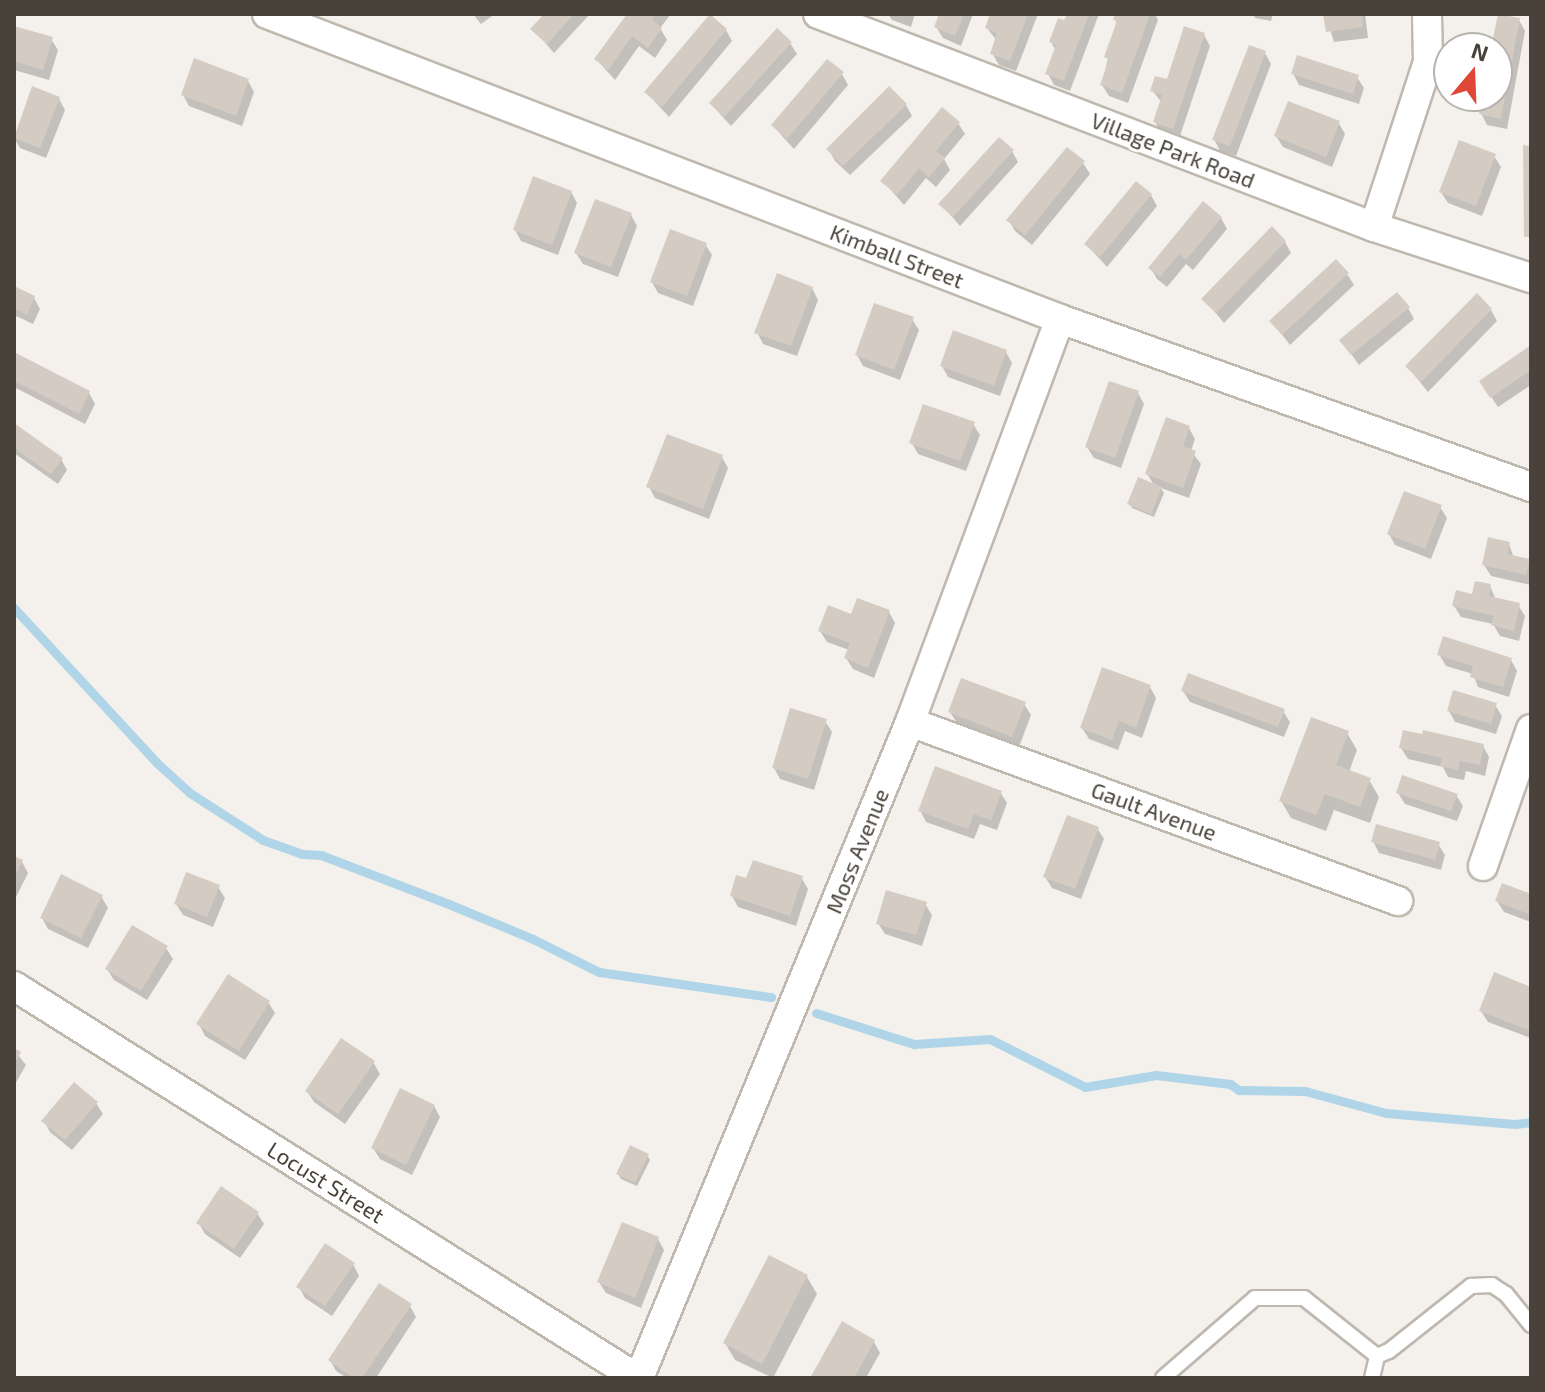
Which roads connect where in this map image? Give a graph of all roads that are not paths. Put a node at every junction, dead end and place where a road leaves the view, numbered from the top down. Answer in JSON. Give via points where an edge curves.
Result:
{"nodes":[{"id":1,"x":267,"y":14,"type":"edge"},
{"id":2,"x":818,"y":14,"type":"edge"},
{"id":3,"x":1427,"y":14,"type":"edge"},
{"id":4,"x":1374,"y":227,"type":"junction"},
{"id":5,"x":1531,"y":278,"type":"edge"},
{"id":6,"x":1060,"y":319,"type":"junction"},
{"id":7,"x":1531,"y":487,"type":"edge"},
{"id":8,"x":910,"y":722,"type":"junction"},
{"id":9,"x":1531,"y":729,"type":"edge"},
{"id":10,"x":1483,"y":866,"type":"dead end"},
{"id":11,"x":1398,"y":901,"type":"dead end"},
{"id":12,"x":14,"y":986,"type":"edge"},
{"id":13,"x":1531,"y":1325,"type":"edge"},
{"id":14,"x":1377,"y":1356,"type":"junction"},
{"id":15,"x":638,"y":1378,"type":"edge"},
{"id":16,"x":1163,"y":1378,"type":"edge"},
{"id":17,"x":1372,"y":1378,"type":"edge"}],
"edges":[{"from":1,"to":6,"type":"street","name":"Kimball Street"},
{"from":2,"to":4,"type":"street","name":"Village Park Road"},
{"from":3,"to":4,"type":"street","via":[[1428,62]]},
{"from":4,"to":5,"type":"street","name":"Village Park Road"},
{"from":6,"to":7,"type":"street","name":"Kimball Street"},
{"from":6,"to":8,"type":"street","name":"Moss Avenue"},
{"from":8,"to":11,"type":"street","name":"Gault Avenue"},
{"from":8,"to":15,"type":"street","name":"Moss Avenue"},
{"from":9,"to":10,"type":"street"},
{"from":12,"to":15,"type":"street","name":"Locust Street"},
{"from":13,"to":14,"type":"lane","via":[[1506,1294],[1492,1285],[1471,1286]]},
{"from":14,"to":16,"type":"lane","via":[[1304,1298],[1255,1298]]},
{"from":14,"to":17,"type":"lane"}]}
